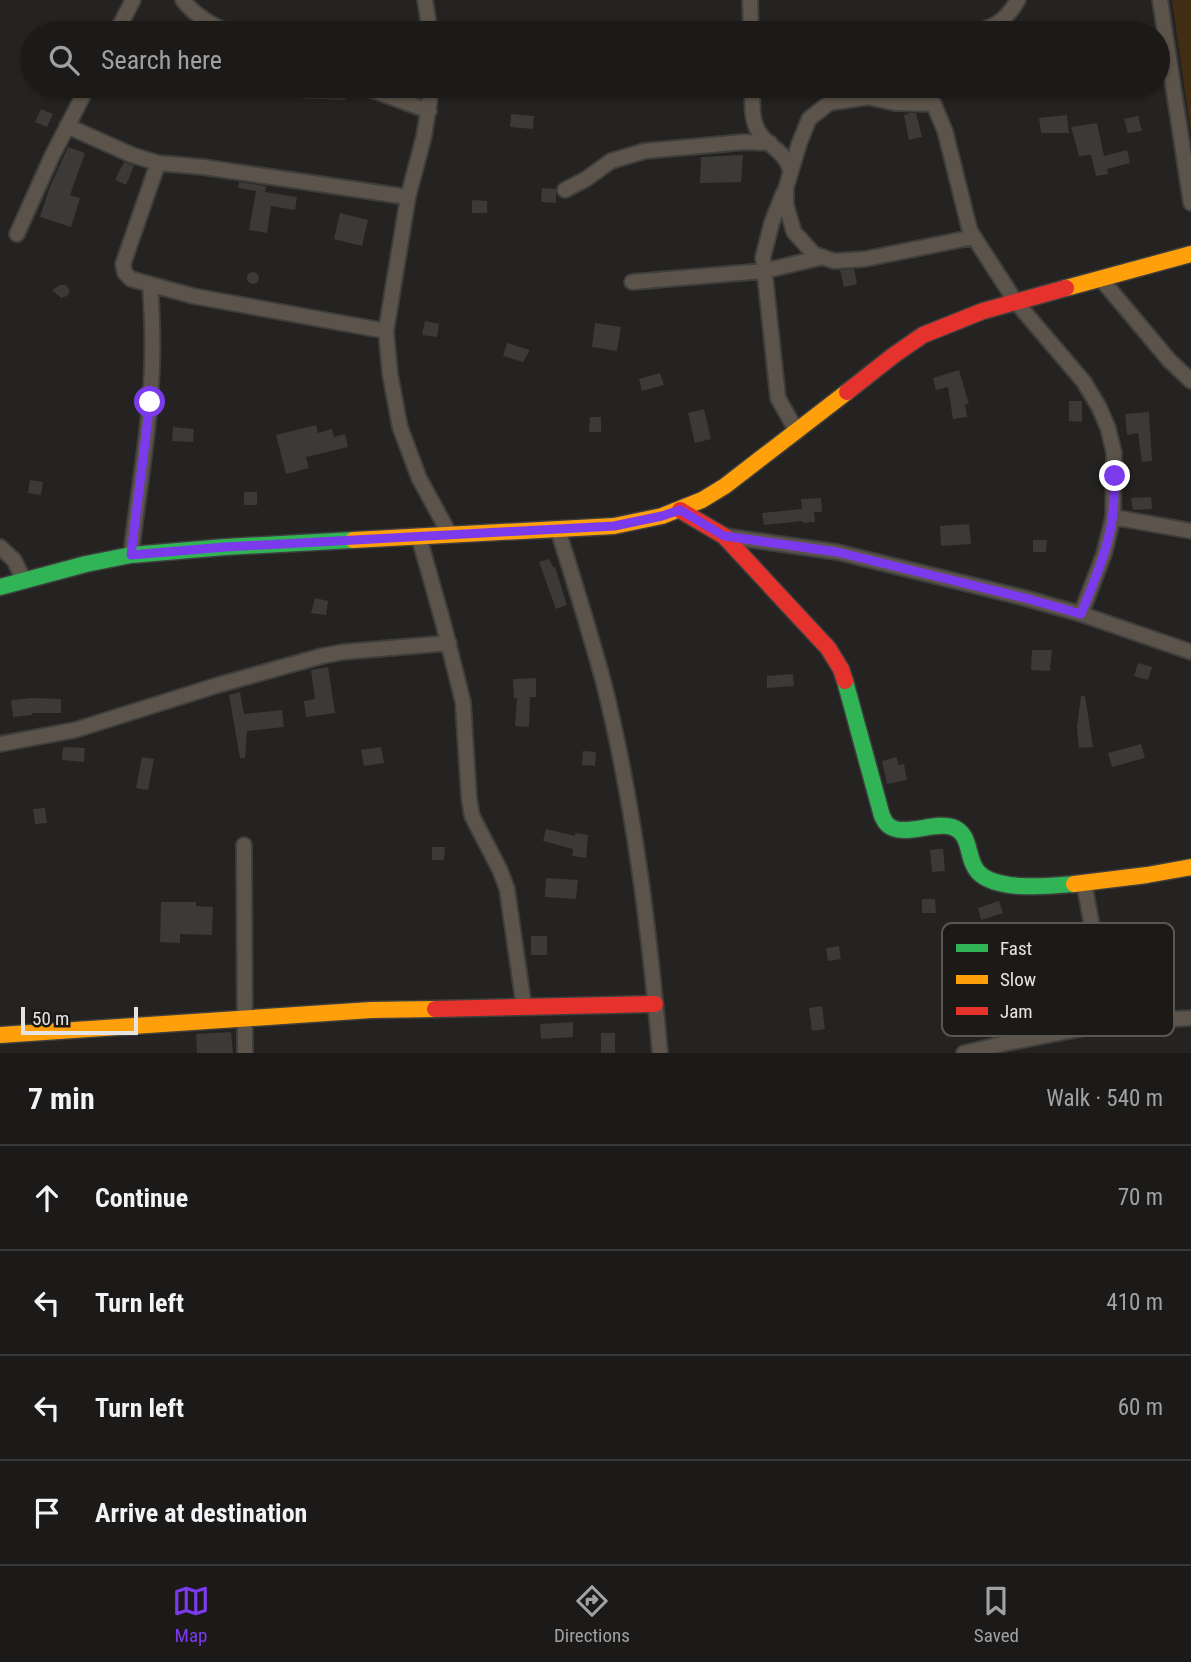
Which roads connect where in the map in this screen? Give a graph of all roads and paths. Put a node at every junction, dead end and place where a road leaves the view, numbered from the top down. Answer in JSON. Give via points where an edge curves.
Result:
{"nodes":[{"id":1,"x":133,"y":0,"type":"edge"},
{"id":2,"x":183,"y":0,"type":"edge"},
{"id":3,"x":425,"y":0,"type":"edge"},
{"id":4,"x":750,"y":0,"type":"edge"},
{"id":5,"x":1018,"y":0,"type":"edge"},
{"id":6,"x":1160,"y":0,"type":"edge"},
{"id":7,"x":122,"y":21,"type":"edge"},
{"id":8,"x":204,"y":21,"type":"edge"},
{"id":9,"x":428,"y":21,"type":"edge"},
{"id":10,"x":751,"y":21,"type":"edge"},
{"id":11,"x":1000,"y":21,"type":"edge"},
{"id":12,"x":1163,"y":21,"type":"edge"},
{"id":13,"x":1170,"y":65,"type":"edge"},
{"id":14,"x":82,"y":98,"type":"edge"},
{"id":15,"x":394,"y":98,"type":"edge"},
{"id":16,"x":431,"y":98,"type":"edge"},
{"id":17,"x":753,"y":98,"type":"edge"},
{"id":18,"x":862,"y":98,"type":"edge"},
{"id":19,"x":872,"y":98,"type":"edge"},
{"id":20,"x":931,"y":98,"type":"edge"},
{"id":21,"x":934,"y":104,"type":"junction"},
{"id":22,"x":429,"y":111,"type":"junction"},
{"id":23,"x":67,"y":126,"type":"junction"},
{"id":24,"x":770,"y":143,"type":"junction"},
{"id":25,"x":158,"y":163,"type":"junction"},
{"id":26,"x":790,"y":169,"type":"junction"},
{"id":27,"x":786,"y":188,"type":"junction"},
{"id":28,"x":565,"y":190,"type":"dead end"},
{"id":29,"x":408,"y":197,"type":"junction"},
{"id":30,"x":1191,"y":203,"type":"edge"},
{"id":31,"x":17,"y":234,"type":"dead end"},
{"id":32,"x":974,"y":237,"type":"junction"},
{"id":33,"x":1191,"y":254,"type":"edge"},
{"id":34,"x":823,"y":257,"type":"junction"},
{"id":35,"x":764,"y":271,"type":"junction"},
{"id":36,"x":1101,"y":279,"type":"junction"},
{"id":37,"x":632,"y":282,"type":"dead end"},
{"id":38,"x":150,"y":285,"type":"junction"},
{"id":39,"x":1016,"y":302,"type":"junction"},
{"id":40,"x":386,"y":331,"type":"junction"},
{"id":41,"x":1191,"y":381,"type":"edge"},
{"id":42,"x":797,"y":432,"type":"junction"},
{"id":43,"x":680,"y":510,"type":"junction"},
{"id":44,"x":1113,"y":517,"type":"junction"},
{"id":45,"x":558,"y":530,"type":"junction"},
{"id":46,"x":1191,"y":531,"type":"edge"},
{"id":47,"x":450,"y":535,"type":"junction"},
{"id":48,"x":724,"y":536,"type":"junction"},
{"id":49,"x":419,"y":537,"type":"junction"},
{"id":50,"x":0,"y":547,"type":"edge"},
{"id":51,"x":131,"y":555,"type":"junction"},
{"id":52,"x":24,"y":580,"type":"junction"},
{"id":53,"x":0,"y":587,"type":"edge"},
{"id":54,"x":1081,"y":614,"type":"junction"},
{"id":55,"x":449,"y":643,"type":"junction"},
{"id":56,"x":1191,"y":652,"type":"edge"},
{"id":57,"x":0,"y":744,"type":"edge"},
{"id":58,"x":244,"y":845,"type":"dead end"},
{"id":59,"x":1191,"y":867,"type":"edge"},
{"id":60,"x":1084,"y":883,"type":"junction"},
{"id":61,"x":1092,"y":923,"type":"edge"},
{"id":62,"x":655,"y":1004,"type":"junction"},
{"id":63,"x":524,"y":1007,"type":"junction"},
{"id":64,"x":245,"y":1019,"type":"junction"},
{"id":65,"x":0,"y":1035,"type":"edge"},
{"id":66,"x":1043,"y":1036,"type":"edge"},
{"id":67,"x":1007,"y":1043,"type":"junction"},
{"id":68,"x":245,"y":1053,"type":"edge"},
{"id":69,"x":660,"y":1053,"type":"edge"},
{"id":70,"x":964,"y":1053,"type":"edge"},
{"id":71,"x":1024,"y":1053,"type":"edge"}],
"edges":[{"from":1,"to":7,"type":"street"},
{"from":2,"to":8,"type":"street"},
{"from":3,"to":9,"type":"street"},
{"from":4,"to":10,"type":"street"},
{"from":5,"to":11,"type":"street"},
{"from":6,"to":12,"type":"street"},
{"from":13,"to":30,"type":"street"},
{"from":14,"to":23,"type":"street"},
{"from":15,"to":22,"type":"street"},
{"from":16,"to":22,"type":"street"},
{"from":17,"to":24,"type":"street","via":[[754,123]]},
{"from":18,"to":26,"type":"street","via":[[829,103],[809,119]]},
{"from":19,"to":21,"type":"street"},
{"from":20,"to":21,"type":"street"},
{"from":21,"to":32,"type":"street"},
{"from":22,"to":29,"type":"street"},
{"from":23,"to":25,"type":"street"},
{"from":23,"to":31,"type":"street"},
{"from":24,"to":26,"type":"street"},
{"from":24,"to":28,"type":"street","via":[[645,151],[611,162]]},
{"from":25,"to":29,"type":"street"},
{"from":25,"to":38,"type":"street","via":[[123,264],[131,279]]},
{"from":26,"to":27,"type":"street"},
{"from":27,"to":34,"type":"street","via":[[794,232],[814,254]]},
{"from":27,"to":35,"type":"street","via":[[772,222]]},
{"from":29,"to":40,"type":"street"},
{"from":32,"to":34,"type":"street","via":[[865,259]]},
{"from":32,"to":39,"type":"street"},
{"from":33,"to":36,"type":"street"},
{"from":34,"to":35,"type":"street"},
{"from":35,"to":37,"type":"street"},
{"from":35,"to":42,"type":"street","via":[[778,398]]},
{"from":36,"to":39,"type":"street"},
{"from":36,"to":41,"type":"street"},
{"from":38,"to":40,"type":"street"},
{"from":38,"to":51,"type":"street","via":[[151,380]]},
{"from":39,"to":42,"type":"street","via":[[923,335]]},
{"from":39,"to":44,"type":"street","via":[[1084,382],[1099,407],[1114,453]]},
{"from":40,"to":47,"type":"street","via":[[400,426],[419,478]]},
{"from":42,"to":43,"type":"street","via":[[726,486]]},
{"from":43,"to":45,"type":"street","via":[[614,526]]},
{"from":43,"to":48,"type":"street"},
{"from":44,"to":46,"type":"street"},
{"from":44,"to":54,"type":"street"},
{"from":45,"to":47,"type":"street"},
{"from":45,"to":62,"type":"street","via":[[600,672],[622,772],[642,885]]},
{"from":47,"to":49,"type":"street"},
{"from":48,"to":54,"type":"street","via":[[837,552]]},
{"from":48,"to":60,"type":"street","via":[[828,648],[841,669],[888,825],[895,830],[929,825],[958,828],[967,840],[975,871],[986,880],[1043,886]]},
{"from":49,"to":51,"type":"street"},
{"from":49,"to":55,"type":"street"},
{"from":50,"to":52,"type":"street","via":[[14,560]]},
{"from":51,"to":52,"type":"street"},
{"from":52,"to":53,"type":"street"},
{"from":54,"to":56,"type":"street"},
{"from":55,"to":57,"type":"street","via":[[322,656],[75,730]]},
{"from":55,"to":63,"type":"street","via":[[463,702],[472,816],[507,889]]},
{"from":58,"to":64,"type":"street"},
{"from":59,"to":60,"type":"street"},
{"from":60,"to":61,"type":"street"},
{"from":62,"to":63,"type":"street"},
{"from":62,"to":69,"type":"street"},
{"from":63,"to":64,"type":"street","via":[[371,1010]]},
{"from":64,"to":65,"type":"street"},
{"from":64,"to":68,"type":"street"},
{"from":66,"to":67,"type":"street"},
{"from":67,"to":70,"type":"street"},
{"from":67,"to":71,"type":"street"}]}
